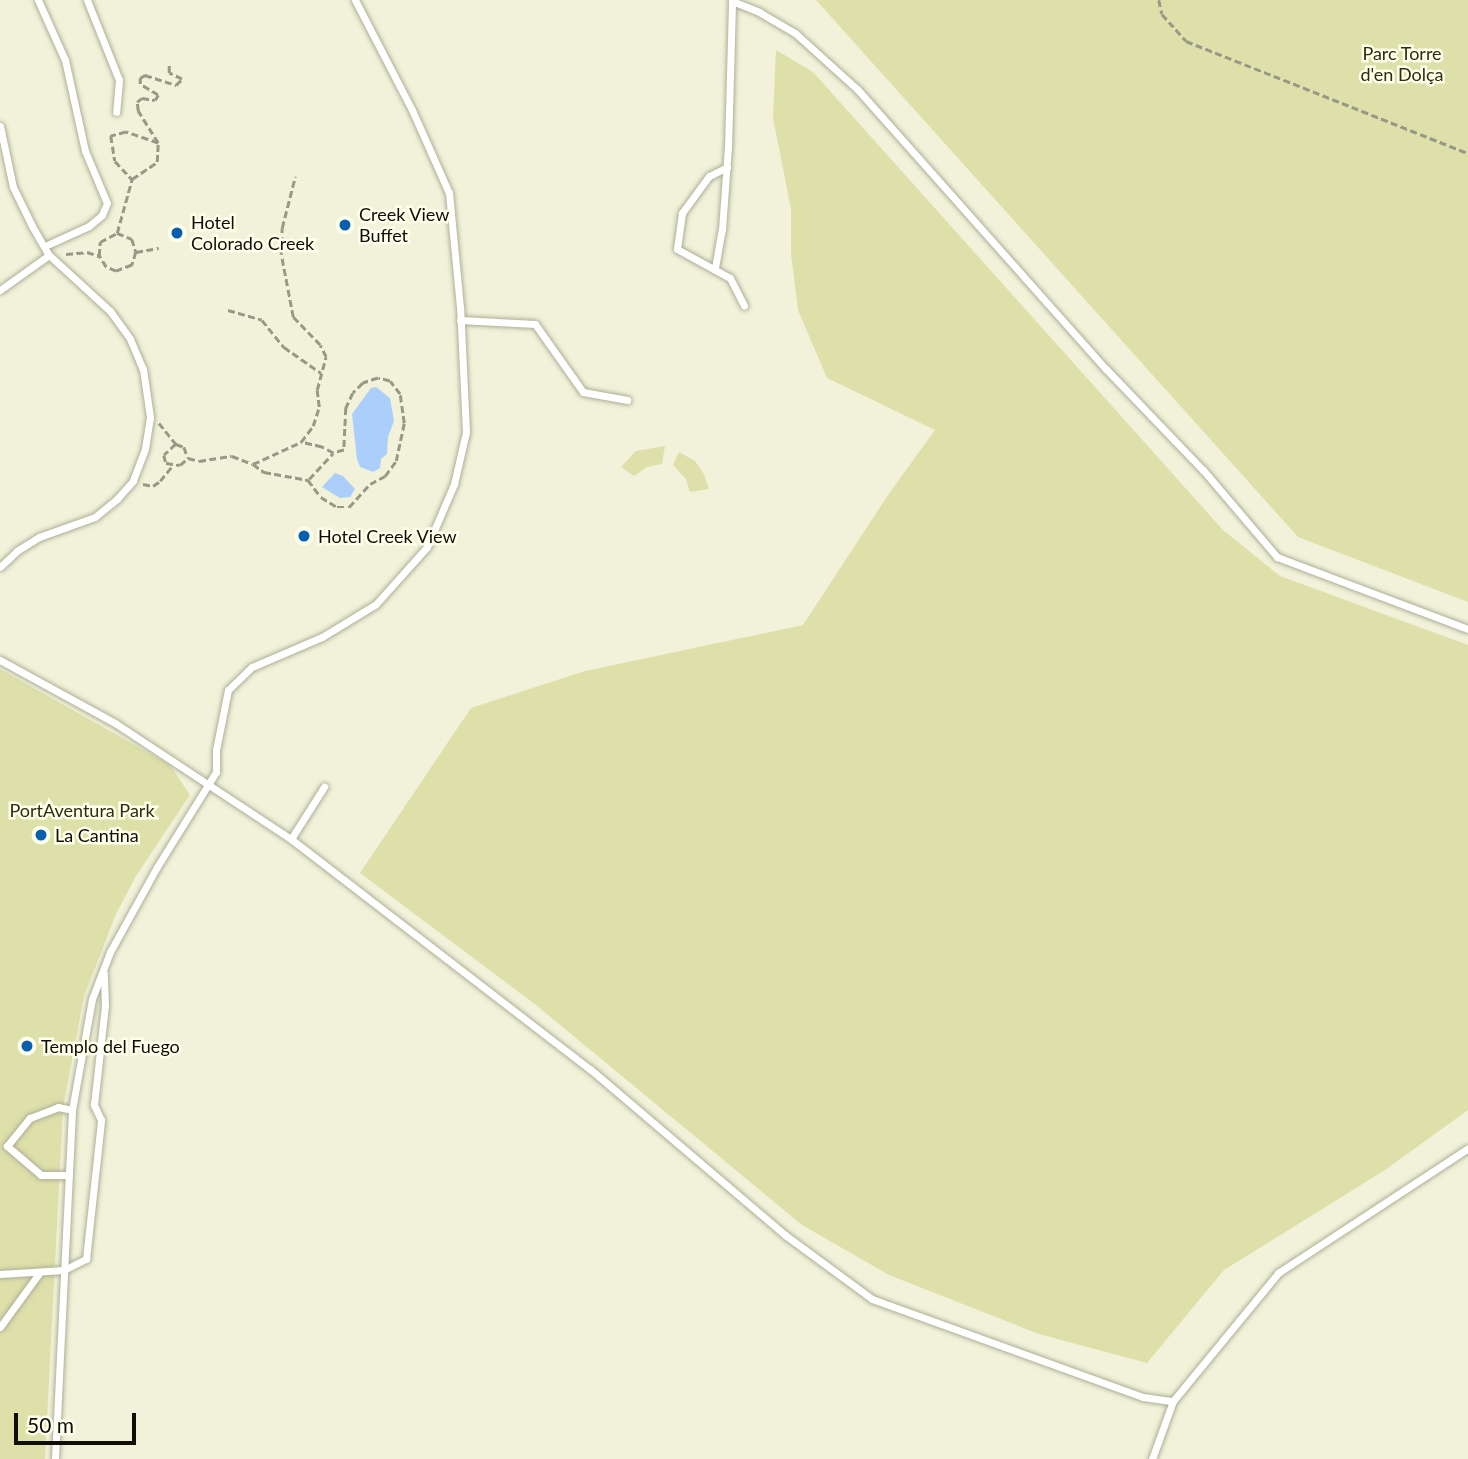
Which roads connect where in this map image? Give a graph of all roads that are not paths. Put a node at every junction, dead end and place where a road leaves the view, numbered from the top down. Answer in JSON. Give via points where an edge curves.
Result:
{"nodes":[{"id":1,"x":38,"y":0,"type":"edge"},
{"id":2,"x":87,"y":0,"type":"edge"},
{"id":3,"x":355,"y":0,"type":"edge"},
{"id":4,"x":732,"y":1,"type":"edge"},
{"id":5,"x":116,"y":113,"type":"dead end"},
{"id":6,"x":0,"y":126,"type":"edge"},
{"id":7,"x":727,"y":167,"type":"junction"},
{"id":8,"x":45,"y":246,"type":"junction"},
{"id":9,"x":49,"y":255,"type":"junction"},
{"id":10,"x":715,"y":268,"type":"junction"},
{"id":11,"x":0,"y":290,"type":"edge"},
{"id":12,"x":744,"y":306,"type":"dead end"},
{"id":13,"x":460,"y":320,"type":"junction"},
{"id":14,"x":627,"y":400,"type":"dead end"},
{"id":15,"x":0,"y":567,"type":"edge"},
{"id":16,"x":1468,"y":629,"type":"edge"},
{"id":17,"x":0,"y":660,"type":"edge"},
{"id":18,"x":210,"y":785,"type":"junction"},
{"id":19,"x":324,"y":787,"type":"dead end"},
{"id":20,"x":291,"y":839,"type":"junction"},
{"id":21,"x":104,"y":968,"type":"junction"},
{"id":22,"x":72,"y":1110,"type":"junction"},
{"id":23,"x":1468,"y":1148,"type":"edge"},
{"id":24,"x":69,"y":1175,"type":"junction"},
{"id":25,"x":64,"y":1270,"type":"junction"},
{"id":26,"x":40,"y":1272,"type":"junction"},
{"id":27,"x":0,"y":1274,"type":"edge"},
{"id":28,"x":0,"y":1327,"type":"edge"},
{"id":29,"x":1173,"y":1401,"type":"junction"},
{"id":30,"x":55,"y":1459,"type":"edge"},
{"id":31,"x":1152,"y":1459,"type":"edge"}],
"edges":[{"from":1,"to":8,"type":"lane","via":[[65,60],[85,151],[107,203],[89,226]]},
{"from":2,"to":5,"type":"lane","via":[[120,80]]},
{"from":3,"to":13,"type":"lane","via":[[449,192]]},
{"from":4,"to":7,"type":"lane"},
{"from":4,"to":16,"type":"lane","via":[[794,33],[858,90],[1277,557]]},
{"from":6,"to":8,"type":"lane","via":[[13,187]]},
{"from":7,"to":10,"type":"lane"},
{"from":7,"to":10,"type":"lane","via":[[709,176],[682,213],[677,249]]},
{"from":8,"to":9,"type":"lane"},
{"from":9,"to":11,"type":"lane"},
{"from":9,"to":15,"type":"lane","via":[[110,311],[130,339],[143,369],[150,420],[133,481],[95,517],[39,537]]},
{"from":10,"to":12,"type":"lane","via":[[730,278]]},
{"from":13,"to":14,"type":"lane","via":[[535,324],[583,392]]},
{"from":13,"to":18,"type":"lane","via":[[466,432],[454,484],[427,547],[376,604],[323,637],[252,667],[229,690]]},
{"from":17,"to":18,"type":"lane","via":[[115,723]]},
{"from":18,"to":20,"type":"lane"},
{"from":18,"to":21,"type":"lane","via":[[145,888]]},
{"from":19,"to":20,"type":"lane"},
{"from":20,"to":29,"type":"lane","via":[[590,1069],[785,1235],[872,1299],[1143,1397]]},
{"from":21,"to":22,"type":"lane","via":[[92,999]]},
{"from":21,"to":25,"type":"lane","via":[[105,1006],[94,1105],[101,1121],[86,1259]]},
{"from":22,"to":24,"type":"lane"},
{"from":22,"to":24,"type":"lane","via":[[58,1107],[30,1118],[7,1146],[41,1175]]},
{"from":23,"to":29,"type":"lane","via":[[1278,1273]]},
{"from":24,"to":25,"type":"lane"},
{"from":25,"to":26,"type":"lane"},
{"from":25,"to":30,"type":"lane"},
{"from":26,"to":27,"type":"lane"},
{"from":26,"to":28,"type":"lane"},
{"from":29,"to":31,"type":"lane"}]}
